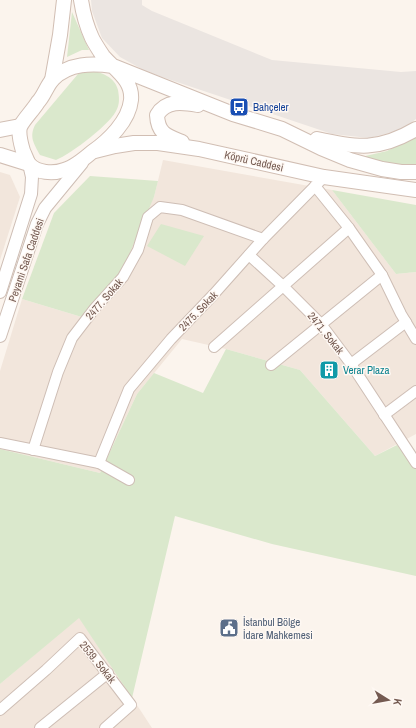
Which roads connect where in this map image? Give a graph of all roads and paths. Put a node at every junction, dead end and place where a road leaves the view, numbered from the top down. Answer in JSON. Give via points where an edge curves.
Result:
{"nodes":[{"id":1,"x":64,"y":0,"type":"edge"},
{"id":2,"x":81,"y":0,"type":"edge"},
{"id":3,"x":113,"y":66,"type":"junction"},
{"id":4,"x":52,"y":80,"type":"junction"},
{"id":5,"x":233,"y":114,"type":"junction"},
{"id":6,"x":20,"y":126,"type":"junction"},
{"id":7,"x":282,"y":129,"type":"junction"},
{"id":8,"x":416,"y":129,"type":"edge"},
{"id":9,"x":0,"y":130,"type":"edge"},
{"id":10,"x":199,"y":149,"type":"junction"},
{"id":11,"x":93,"y":152,"type":"junction"},
{"id":12,"x":0,"y":155,"type":"edge"},
{"id":13,"x":29,"y":164,"type":"junction"},
{"id":14,"x":416,"y":172,"type":"edge"},
{"id":15,"x":320,"y":182,"type":"junction"},
{"id":16,"x":416,"y":190,"type":"edge"},
{"id":17,"x":349,"y":228,"type":"junction"},
{"id":18,"x":263,"y":239,"type":"junction"},
{"id":19,"x":249,"y":255,"type":"junction"},
{"id":20,"x":382,"y":275,"type":"junction"},
{"id":21,"x":283,"y":286,"type":"junction"},
{"id":22,"x":0,"y":292,"type":"edge"},
{"id":23,"x":406,"y":322,"type":"junction"},
{"id":24,"x":321,"y":324,"type":"junction"},
{"id":25,"x":0,"y":336,"type":"edge"},
{"id":26,"x":416,"y":339,"type":"edge"},
{"id":27,"x":214,"y":347,"type":"dead end"},
{"id":28,"x":350,"y":364,"type":"junction"},
{"id":29,"x":271,"y":365,"type":"dead end"},
{"id":30,"x":416,"y":391,"type":"edge"},
{"id":31,"x":384,"y":415,"type":"junction"},
{"id":32,"x":0,"y":443,"type":"edge"},
{"id":33,"x":33,"y":450,"type":"junction"},
{"id":34,"x":99,"y":463,"type":"junction"},
{"id":35,"x":416,"y":463,"type":"edge"},
{"id":36,"x":129,"y":480,"type":"dead end"},
{"id":37,"x":108,"y":673,"type":"junction"},
{"id":38,"x":0,"y":710,"type":"edge"},
{"id":39,"x":40,"y":728,"type":"edge"},
{"id":40,"x":105,"y":728,"type":"edge"}],
"edges":[{"from":1,"to":4,"type":"main road"},
{"from":2,"to":3,"type":"main road","via":[[84,19],[92,38]]},
{"from":3,"to":4,"type":"main road","via":[[87,64],[63,72]]},
{"from":3,"to":5,"type":"main road"},
{"from":3,"to":11,"type":"main road","via":[[127,82],[131,96],[128,115],[120,127]]},
{"from":4,"to":6,"type":"main road"},
{"from":5,"to":7,"type":"main road"},
{"from":5,"to":10,"type":"main road","via":[[181,102],[166,105],[160,110],[157,120],[164,134]]},
{"from":6,"to":9,"type":"main road"},
{"from":6,"to":13,"type":"main road","via":[[21,140]]},
{"from":7,"to":8,"type":"main road","via":[[312,138],[360,146],[380,145],[401,138]]},
{"from":7,"to":14,"type":"main road","via":[[350,160],[382,169]]},
{"from":10,"to":11,"type":"main road","name":"Köprü Caddesi","via":[[158,143],[134,143]]},
{"from":10,"to":15,"type":"main road","name":"Köprü Caddesi"},
{"from":11,"to":13,"type":"main road","via":[[65,170],[43,171]]},
{"from":11,"to":25,"type":"street","name":"Peyami Safa Caddesi","via":[[45,208],[37,224]]},
{"from":12,"to":13,"type":"main road"},
{"from":13,"to":22,"type":"street","name":"Peyami Safa Caddesi","via":[[32,177],[31,194]]},
{"from":15,"to":16,"type":"main road","name":"Köprü Caddesi"},
{"from":15,"to":17,"type":"street"},
{"from":15,"to":18,"type":"street","name":"2475. Sokak"},
{"from":17,"to":20,"type":"street"},
{"from":17,"to":21,"type":"street"},
{"from":18,"to":19,"type":"street","name":"2475. Sokak"},
{"from":18,"to":33,"type":"street","name":"2477. Sokak","via":[[182,210],[160,207],[148,217],[138,250],[123,277],[72,338],[58,372]]},
{"from":19,"to":21,"type":"street","name":"2471. Sokak"},
{"from":19,"to":34,"type":"street","name":"2475. Sokak","via":[[171,339],[129,389]]},
{"from":20,"to":23,"type":"street"},
{"from":20,"to":24,"type":"street"},
{"from":21,"to":24,"type":"street","name":"2471. Sokak"},
{"from":21,"to":27,"type":"street"},
{"from":23,"to":26,"type":"street"},
{"from":23,"to":28,"type":"street"},
{"from":24,"to":28,"type":"street","name":"2471. Sokak"},
{"from":24,"to":29,"type":"street"},
{"from":28,"to":31,"type":"street","name":"2471. Sokak"},
{"from":30,"to":31,"type":"street"},
{"from":31,"to":35,"type":"street","name":"2471. Sokak"},
{"from":32,"to":33,"type":"street"},
{"from":33,"to":34,"type":"street"},
{"from":34,"to":36,"type":"street"},
{"from":37,"to":38,"type":"street","name":"2539. Sokak","via":[[80,638]]},
{"from":37,"to":39,"type":"street"},
{"from":37,"to":40,"type":"street","name":"2539. Sokak","via":[[131,705]]}]}
